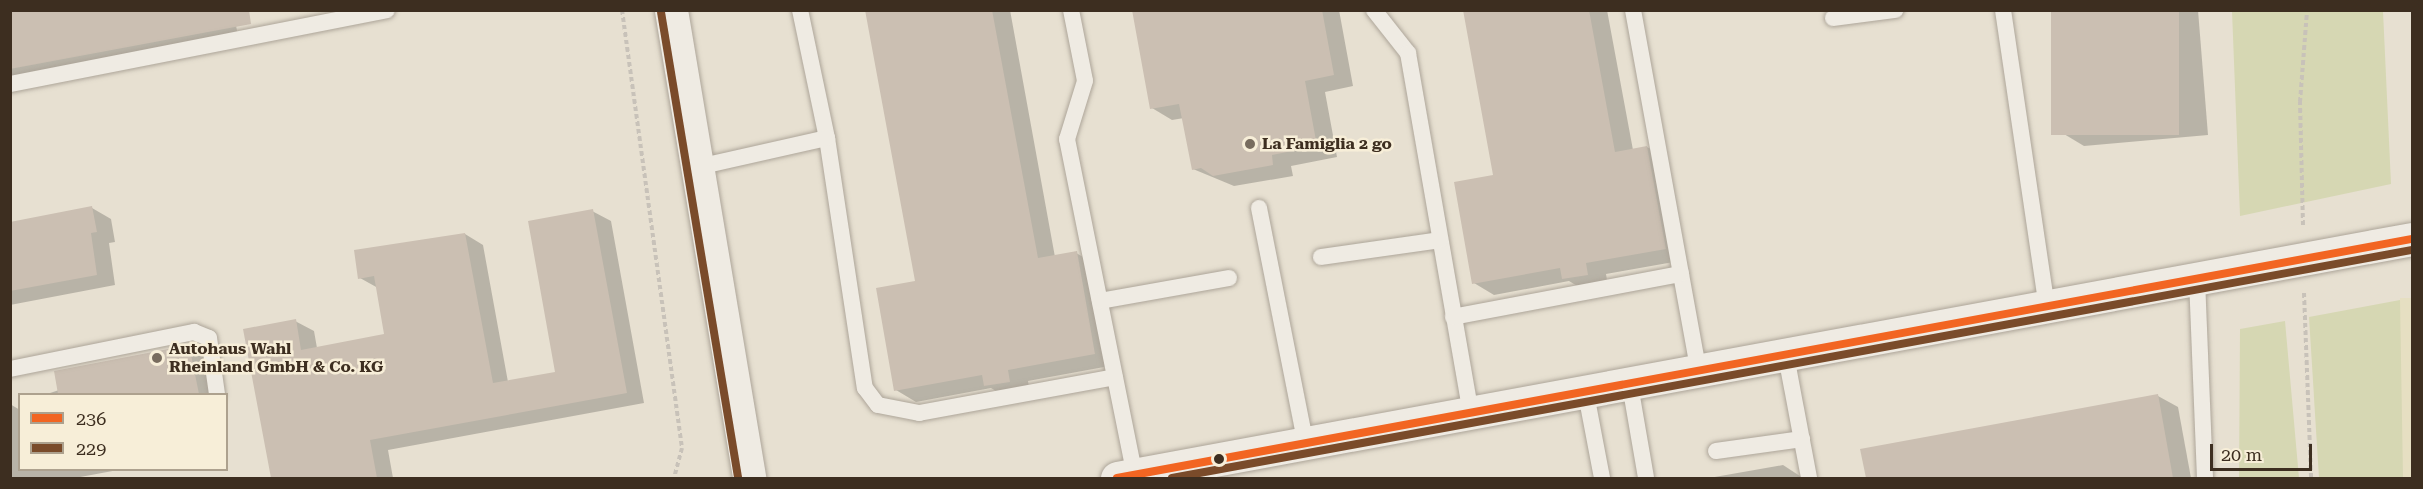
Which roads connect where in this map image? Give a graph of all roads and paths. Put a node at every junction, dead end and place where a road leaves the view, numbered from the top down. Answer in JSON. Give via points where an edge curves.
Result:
{"nodes":[{"id":1,"x":387,"y":10,"type":"edge"},
{"id":2,"x":622,"y":10,"type":"edge"},
{"id":3,"x":671,"y":10,"type":"edge"},
{"id":4,"x":800,"y":10,"type":"edge"},
{"id":5,"x":1071,"y":10,"type":"edge"},
{"id":6,"x":1374,"y":10,"type":"edge"},
{"id":7,"x":1633,"y":10,"type":"edge"},
{"id":8,"x":1895,"y":10,"type":"edge"},
{"id":9,"x":2003,"y":10,"type":"edge"},
{"id":10,"x":347,"y":14,"type":"edge"},
{"id":11,"x":1833,"y":18,"type":"dead end"},
{"id":12,"x":10,"y":84,"type":"edge"},
{"id":13,"x":827,"y":138,"type":"junction"},
{"id":14,"x":698,"y":167,"type":"junction"},
{"id":15,"x":1259,"y":208,"type":"dead end"},
{"id":16,"x":2412,"y":239,"type":"edge"},
{"id":17,"x":1440,"y":240,"type":"junction"},
{"id":18,"x":1321,"y":257,"type":"dead end"},
{"id":19,"x":1681,"y":274,"type":"junction"},
{"id":20,"x":1229,"y":278,"type":"dead end"},
{"id":21,"x":2197,"y":279,"type":"junction"},
{"id":22,"x":1100,"y":301,"type":"junction"},
{"id":23,"x":2047,"y":308,"type":"junction"},
{"id":24,"x":1453,"y":317,"type":"junction"},
{"id":25,"x":1786,"y":356,"type":"junction"},
{"id":26,"x":10,"y":369,"type":"edge"},
{"id":27,"x":1699,"y":372,"type":"junction"},
{"id":28,"x":1115,"y":377,"type":"junction"},
{"id":29,"x":1630,"y":385,"type":"junction"},
{"id":30,"x":217,"y":393,"type":"edge"},
{"id":31,"x":1586,"y":394,"type":"junction"},
{"id":32,"x":1471,"y":415,"type":"junction"},
{"id":33,"x":1802,"y":439,"type":"junction"},
{"id":34,"x":1306,"y":445,"type":"junction"},
{"id":35,"x":1716,"y":451,"type":"dead end"},
{"id":36,"x":1126,"y":477,"type":"edge"},
{"id":37,"x":674,"y":478,"type":"edge"},
{"id":38,"x":749,"y":478,"type":"edge"},
{"id":39,"x":1602,"y":478,"type":"edge"},
{"id":40,"x":1646,"y":478,"type":"edge"},
{"id":41,"x":1809,"y":478,"type":"edge"},
{"id":42,"x":2205,"y":478,"type":"edge"}],
"edges":[{"from":1,"to":10,"type":"lane"},
{"from":2,"to":37,"type":"path","via":[[682,448]]},
{"from":3,"to":14,"type":"street"},
{"from":4,"to":13,"type":"lane"},
{"from":5,"to":22,"type":"lane","via":[[1085,81],[1067,139]]},
{"from":6,"to":17,"type":"lane","via":[[1408,52]]},
{"from":7,"to":19,"type":"lane"},
{"from":8,"to":11,"type":"lane"},
{"from":9,"to":23,"type":"lane"},
{"from":10,"to":12,"type":"lane"},
{"from":13,"to":14,"type":"lane"},
{"from":13,"to":28,"type":"lane","via":[[865,388],[878,405],[919,413]]},
{"from":14,"to":38,"type":"street"},
{"from":15,"to":34,"type":"lane"},
{"from":16,"to":21,"type":"street"},
{"from":17,"to":18,"type":"lane"},
{"from":17,"to":24,"type":"lane"},
{"from":19,"to":24,"type":"lane"},
{"from":19,"to":27,"type":"lane"},
{"from":20,"to":22,"type":"lane"},
{"from":21,"to":23,"type":"street"},
{"from":21,"to":42,"type":"lane"},
{"from":22,"to":28,"type":"lane"},
{"from":23,"to":25,"type":"street"},
{"from":24,"to":32,"type":"lane"},
{"from":25,"to":27,"type":"street"},
{"from":25,"to":33,"type":"lane"},
{"from":26,"to":30,"type":"lane","via":[[194,332],[209,338]]},
{"from":27,"to":29,"type":"street"},
{"from":28,"to":36,"type":"lane"},
{"from":29,"to":31,"type":"street"},
{"from":29,"to":40,"type":"lane"},
{"from":31,"to":32,"type":"street"},
{"from":31,"to":39,"type":"lane"},
{"from":32,"to":34,"type":"street"},
{"from":33,"to":35,"type":"lane"},
{"from":33,"to":41,"type":"lane"},
{"from":34,"to":36,"type":"street"}]}
